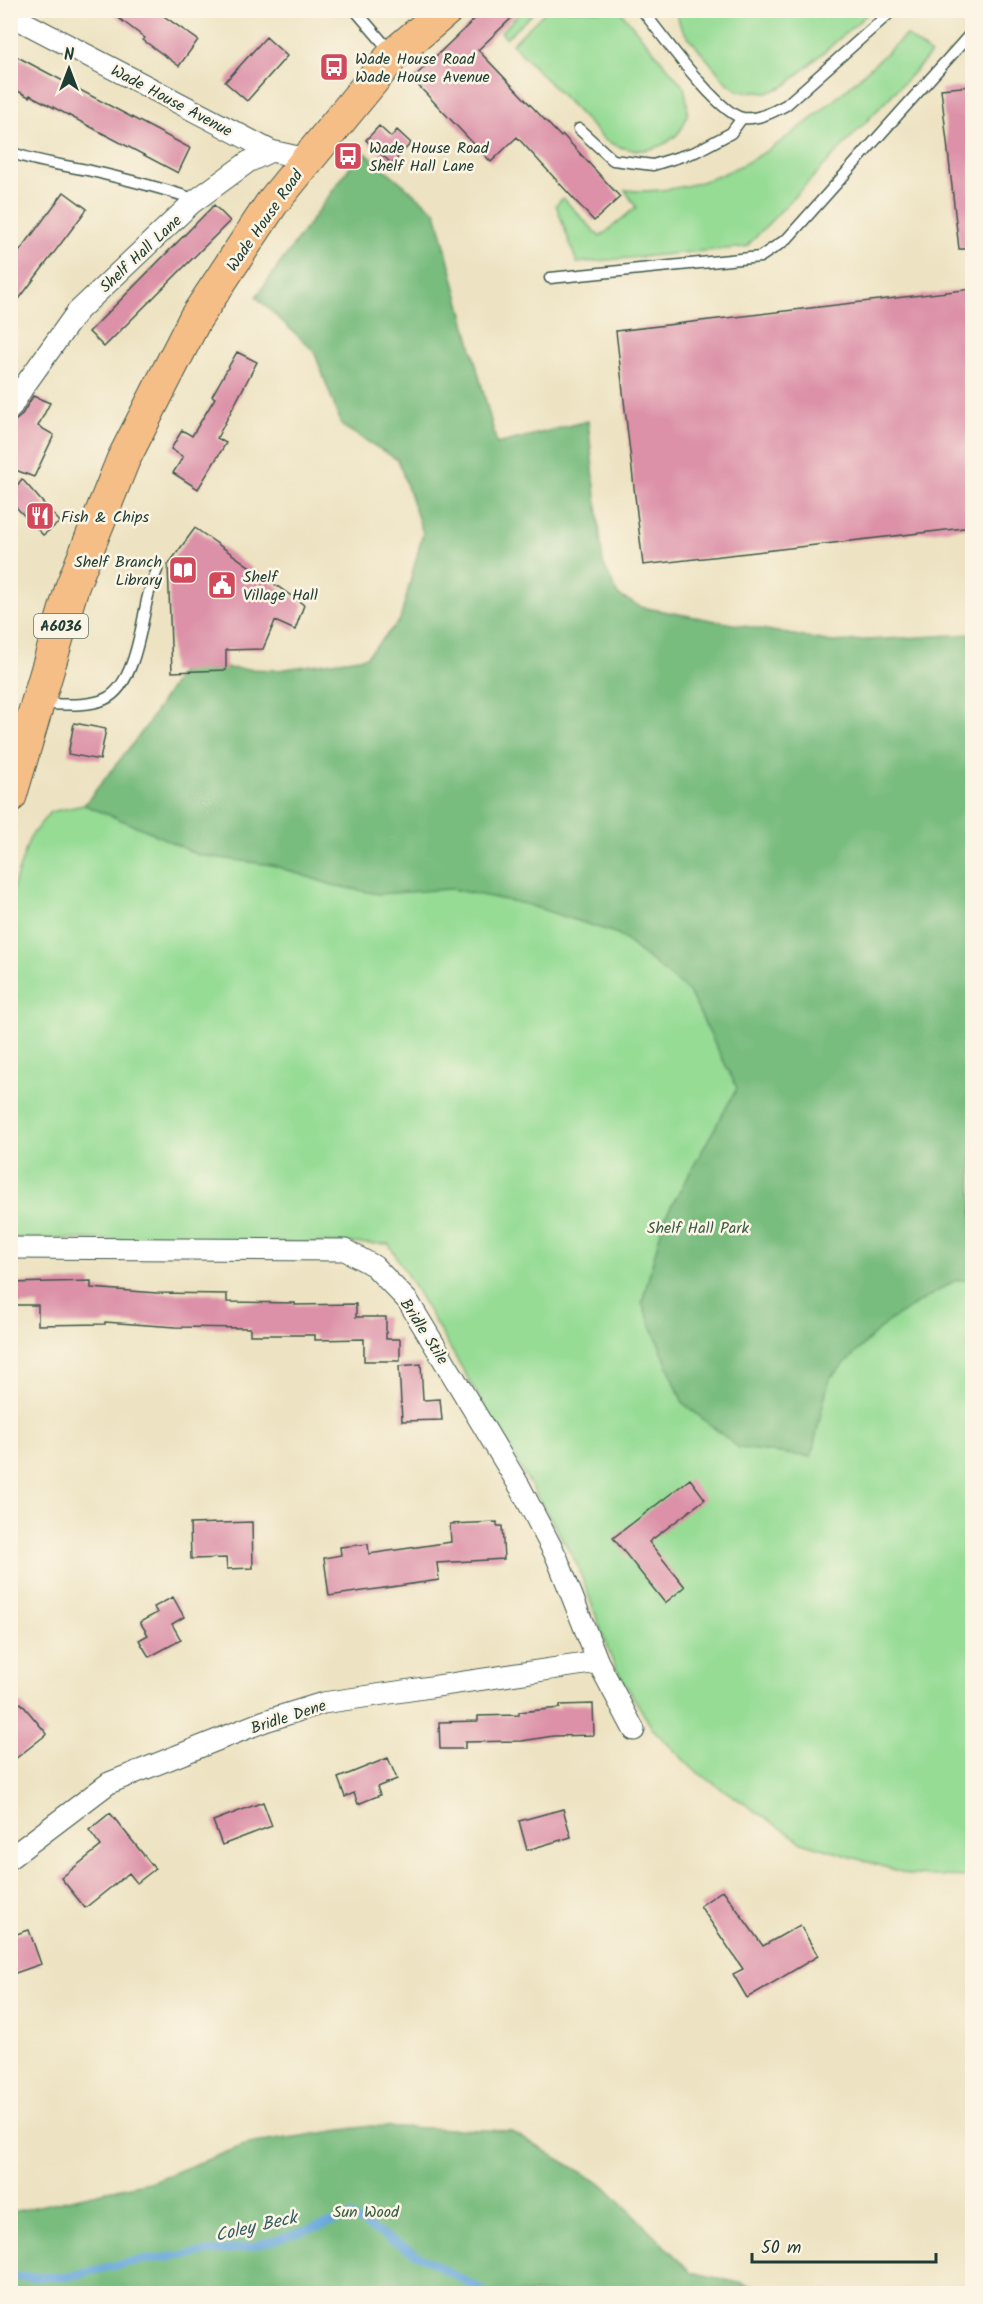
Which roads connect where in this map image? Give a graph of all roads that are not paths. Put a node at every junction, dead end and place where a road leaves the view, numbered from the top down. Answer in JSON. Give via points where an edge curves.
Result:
{"nodes":[{"id":1,"x":354,"y":10,"type":"edge"},
{"id":2,"x":446,"y":10,"type":"edge"},
{"id":3,"x":642,"y":10,"type":"edge"},
{"id":4,"x":893,"y":10,"type":"edge"},
{"id":5,"x":10,"y":15,"type":"edge"},
{"id":6,"x":972,"y":32,"type":"edge"},
{"id":7,"x":394,"y":55,"type":"junction"},
{"id":8,"x":742,"y":118,"type":"junction"},
{"id":9,"x":579,"y":129,"type":"dead end"},
{"id":10,"x":271,"y":151,"type":"junction"},
{"id":11,"x":10,"y":152,"type":"edge"},
{"id":12,"x":308,"y":159,"type":"junction"},
{"id":13,"x":196,"y":200,"type":"junction"},
{"id":14,"x":550,"y":278,"type":"dead end"},
{"id":15,"x":10,"y":409,"type":"edge"},
{"id":16,"x":157,"y":570,"type":"dead end"},
{"id":17,"x":38,"y":704,"type":"junction"},
{"id":18,"x":10,"y":796,"type":"edge"},
{"id":19,"x":10,"y":1248,"type":"edge"},
{"id":20,"x":598,"y":1662,"type":"junction"},
{"id":21,"x":634,"y":1730,"type":"dead end"},
{"id":22,"x":10,"y":1858,"type":"edge"}],
"edges":[{"from":1,"to":7,"type":"lane"},
{"from":2,"to":7,"type":"highway","name":"Wade House Road","number":"A6036"},
{"from":3,"to":8,"type":"lane","via":[[718,102]]},
{"from":4,"to":8,"type":"lane","via":[[786,105],[767,115]]},
{"from":5,"to":10,"type":"street","name":"Wade House Avenue"},
{"from":6,"to":14,"type":"lane","via":[[787,239],[760,257]]},
{"from":7,"to":12,"type":"highway","name":"Wade House Road","number":"A6036"},
{"from":8,"to":9,"type":"lane","via":[[731,133],[695,152],[654,165],[613,160]]},
{"from":10,"to":12,"type":"street"},
{"from":10,"to":13,"type":"street","name":"Shelf Hall Lane","via":[[248,162]]},
{"from":11,"to":13,"type":"lane"},
{"from":12,"to":17,"type":"highway","name":"Wade House Road","number":"A6036","via":[[272,203],[195,319],[123,460],[72,587]]},
{"from":13,"to":15,"type":"street","name":"Shelf Hall Lane","via":[[77,312]]},
{"from":16,"to":17,"type":"lane","via":[[135,656],[123,682],[106,699],[75,705]]},
{"from":17,"to":18,"type":"highway","number":"A6036"},
{"from":19,"to":20,"type":"street","name":"Bridle Stile","via":[[345,1250],[374,1266],[408,1301],[520,1486],[557,1558]]},
{"from":20,"to":21,"type":"street","name":"Bridle Stile"},
{"from":20,"to":22,"type":"street","name":"Bridle Dene","via":[[323,1703],[265,1721],[108,1783]]}]}
